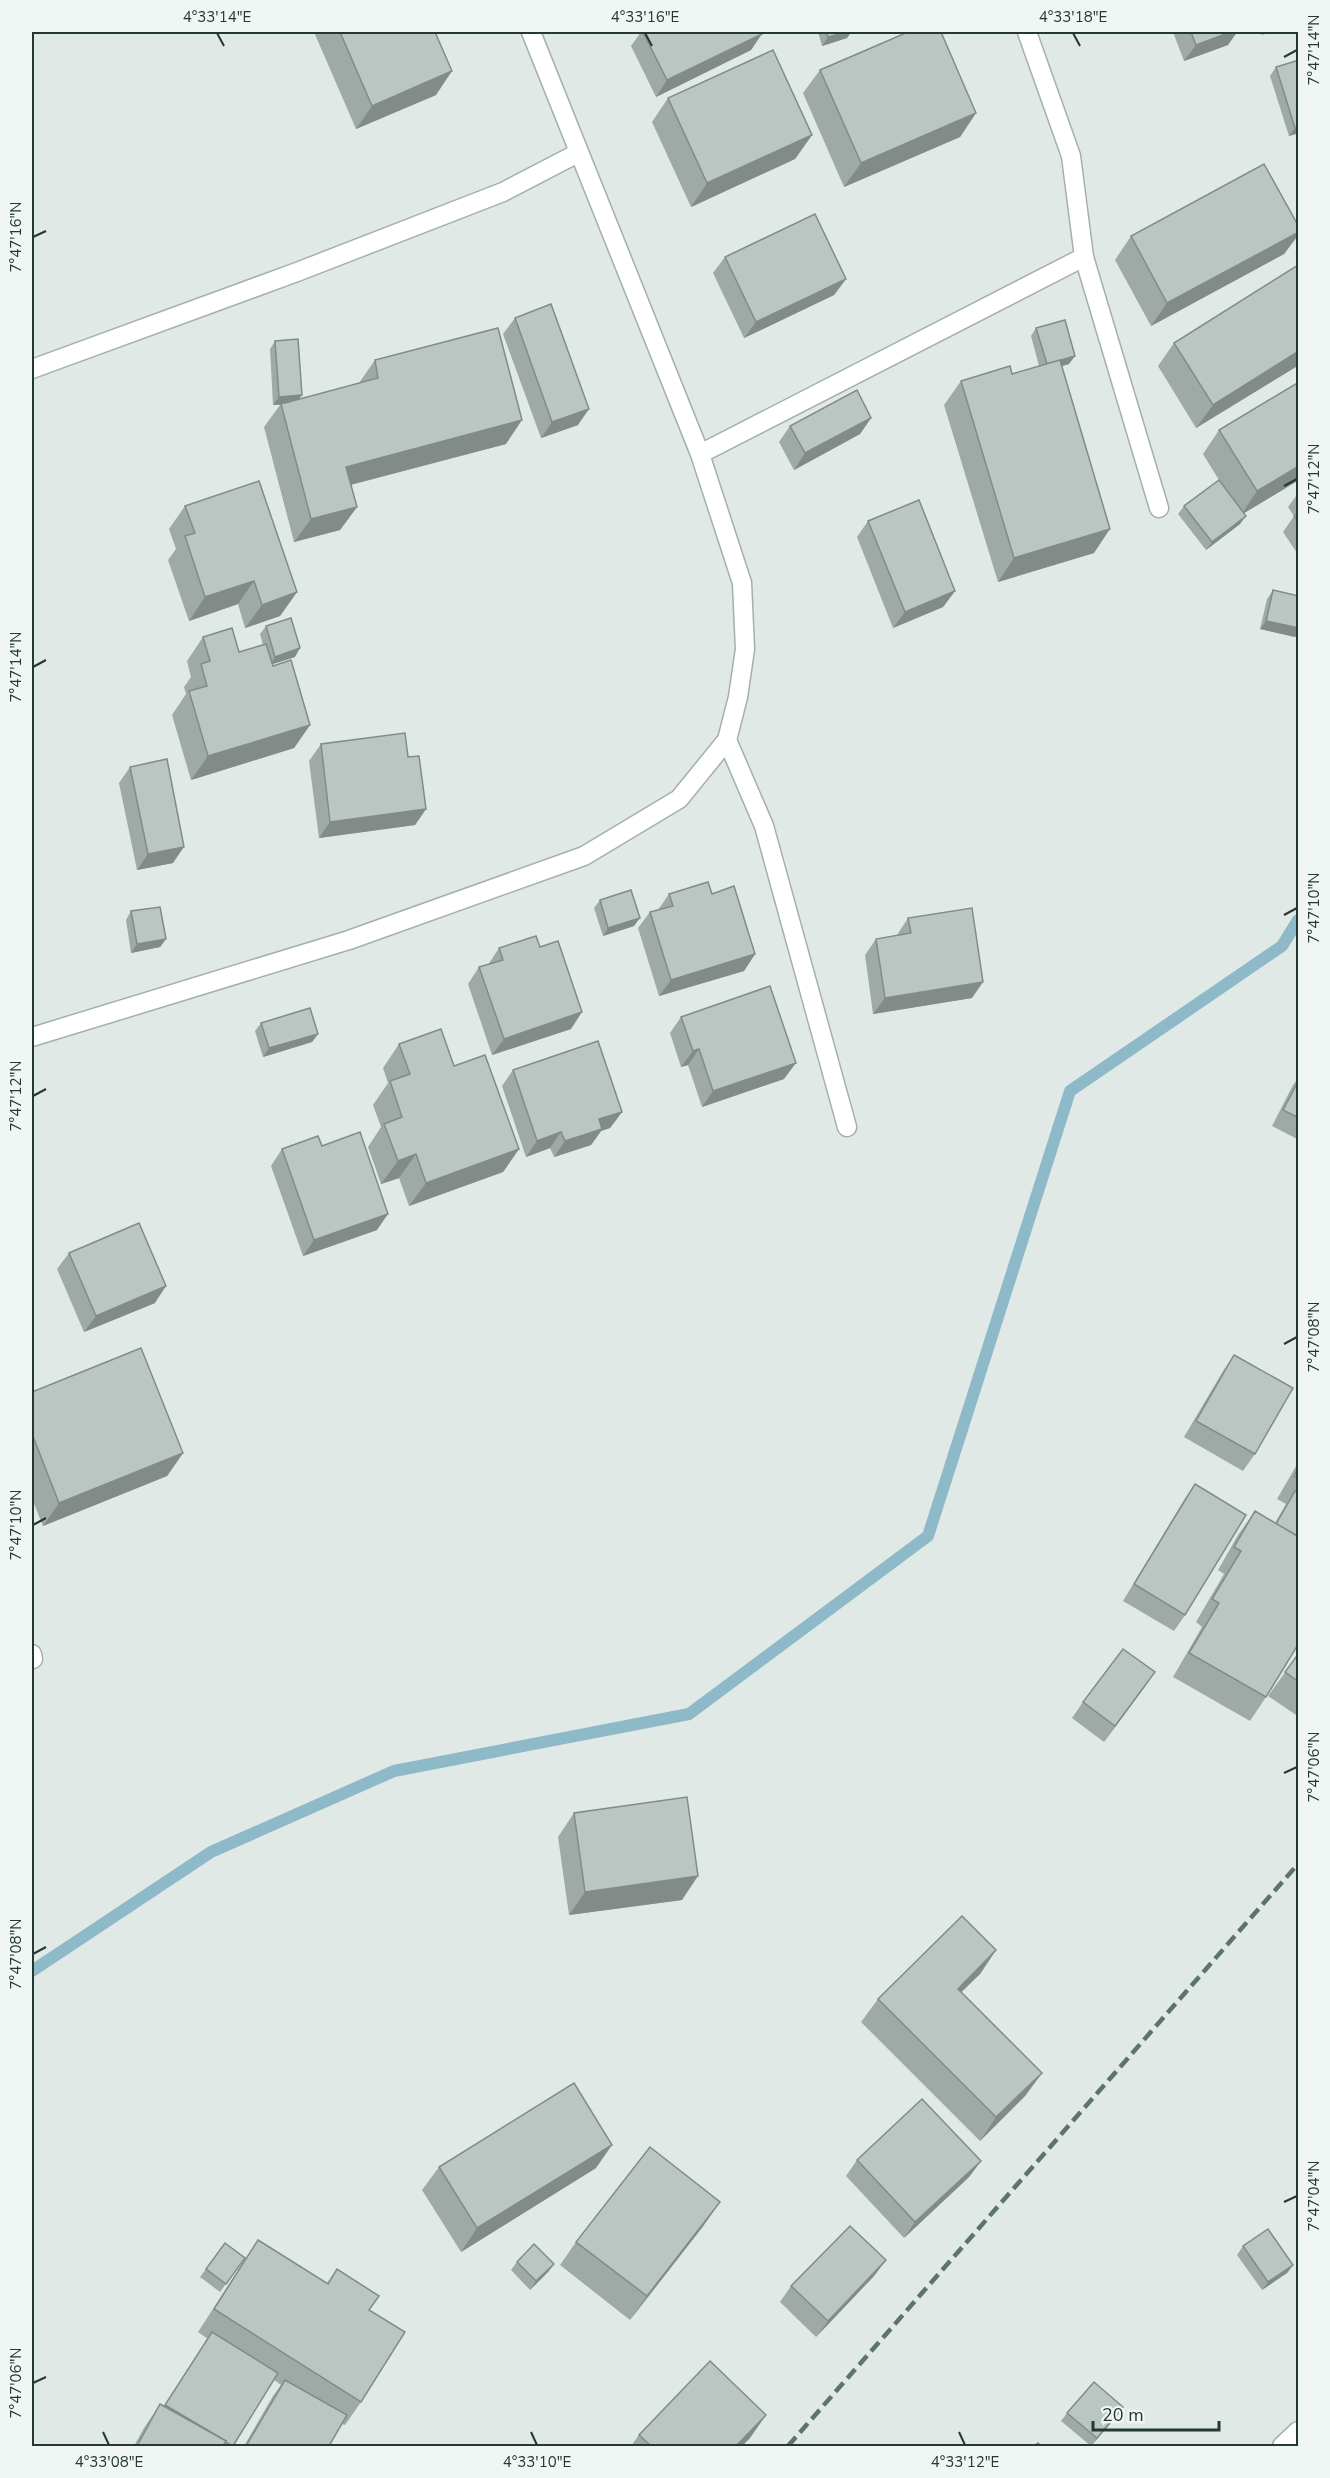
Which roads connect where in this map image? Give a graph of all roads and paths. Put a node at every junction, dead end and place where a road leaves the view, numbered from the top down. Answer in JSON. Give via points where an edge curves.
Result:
{"nodes":[{"id":1,"x":531,"y":32,"type":"edge"},
{"id":2,"x":1027,"y":32,"type":"edge"},
{"id":3,"x":578,"y":153,"type":"junction"},
{"id":4,"x":1084,"y":257,"type":"junction"},
{"id":5,"x":32,"y":369,"type":"edge"},
{"id":6,"x":700,"y":454,"type":"junction"},
{"id":7,"x":1159,"y":508,"type":"dead end"},
{"id":8,"x":727,"y":740,"type":"junction"},
{"id":9,"x":32,"y":1037,"type":"edge"},
{"id":10,"x":847,"y":1126,"type":"dead end"},
{"id":11,"x":1299,"y":2431,"type":"edge"},
{"id":12,"x":1282,"y":2446,"type":"edge"}],
"edges":[{"from":1,"to":3,"type":"street"},
{"from":2,"to":4,"type":"street","via":[[1071,156]]},
{"from":3,"to":5,"type":"street","via":[[492,196]]},
{"from":3,"to":6,"type":"street"},
{"from":4,"to":6,"type":"street"},
{"from":4,"to":7,"type":"street"},
{"from":6,"to":8,"type":"street","via":[[742,583],[745,649]]},
{"from":8,"to":9,"type":"street","via":[[680,800],[584,855],[349,940]]},
{"from":8,"to":10,"type":"street","via":[[764,826]]},
{"from":11,"to":12,"type":"street"}]}
